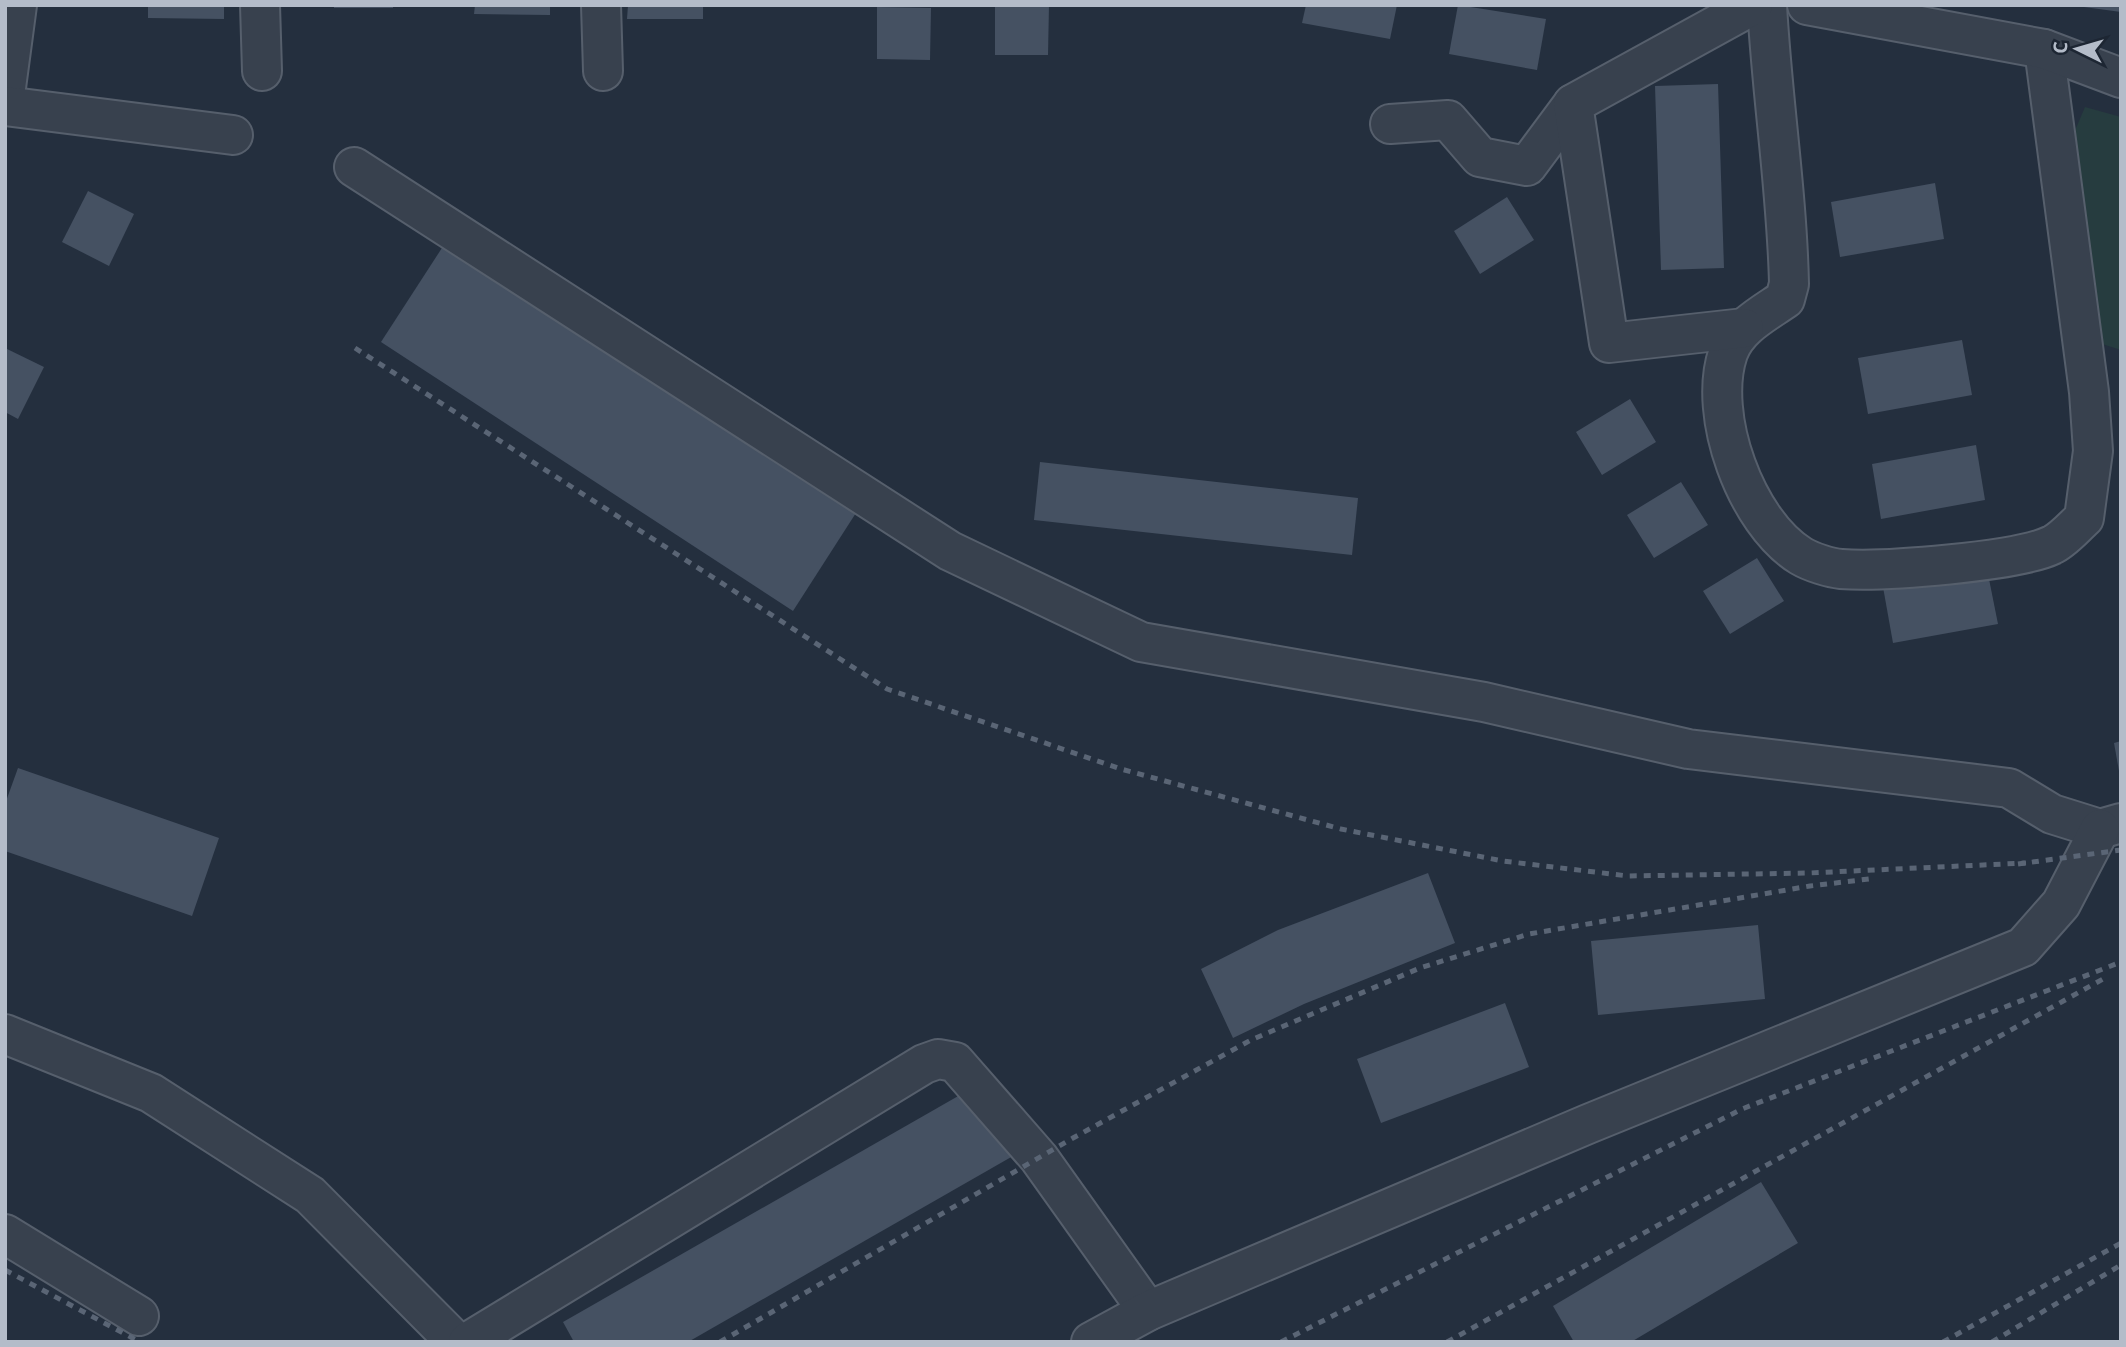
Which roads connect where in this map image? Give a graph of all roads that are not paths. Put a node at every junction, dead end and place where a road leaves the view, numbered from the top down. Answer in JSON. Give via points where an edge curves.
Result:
{"nodes":[{"id":1,"x":17,"y":5,"type":"edge"},
{"id":2,"x":260,"y":5,"type":"edge"},
{"id":3,"x":601,"y":5,"type":"edge"},
{"id":4,"x":1753,"y":5,"type":"edge"},
{"id":5,"x":1767,"y":5,"type":"edge"},
{"id":6,"x":1807,"y":5,"type":"edge"},
{"id":7,"x":2044,"y":49,"type":"junction"},
{"id":8,"x":262,"y":71,"type":"dead end"},
{"id":9,"x":603,"y":71,"type":"dead end"},
{"id":10,"x":2121,"y":78,"type":"edge"},
{"id":11,"x":5,"y":95,"type":"edge"},
{"id":12,"x":1573,"y":104,"type":"junction"},
{"id":13,"x":5,"y":106,"type":"edge"},
{"id":14,"x":1390,"y":124,"type":"dead end"},
{"id":15,"x":233,"y":135,"type":"dead end"},
{"id":16,"x":354,"y":167,"type":"dead end"},
{"id":17,"x":1744,"y":328,"type":"junction"},
{"id":18,"x":2110,"y":826,"type":"edge"},
{"id":19,"x":5,"y":1034,"type":"edge"},
{"id":20,"x":5,"y":1234,"type":"edge"},
{"id":21,"x":1148,"y":1311,"type":"junction"},
{"id":22,"x":139,"y":1316,"type":"dead end"},
{"id":23,"x":456,"y":1342,"type":"edge"},
{"id":24,"x":468,"y":1342,"type":"edge"},
{"id":25,"x":1091,"y":1342,"type":"edge"}],
"edges":[{"from":1,"to":11,"type":"street"},
{"from":2,"to":8,"type":"street"},
{"from":3,"to":9,"type":"street"},
{"from":4,"to":12,"type":"street"},
{"from":5,"to":17,"type":"street","via":[[1789,284],[1785,299]]},
{"from":6,"to":7,"type":"street"},
{"from":7,"to":10,"type":"street"},
{"from":7,"to":17,"type":"street","via":[[2088,392],[2093,451],[2084,518],[2052,545],[2000,557],[1839,569],[1803,557],[1784,543],[1745,490],[1728,445],[1723,398],[1728,352]]},
{"from":12,"to":14,"type":"street","via":[[1527,166],[1480,158],[1448,120]]},
{"from":12,"to":17,"type":"street","via":[[1609,343]]},
{"from":13,"to":15,"type":"street"},
{"from":16,"to":18,"type":"street","via":[[950,551],[1141,642],[1484,702],[1688,748],[2009,788],[2052,814]]},
{"from":18,"to":21,"type":"street","via":[[2061,904],[2023,947],[1588,1124]]},
{"from":19,"to":23,"type":"street","via":[[151,1093],[310,1195]]},
{"from":20,"to":22,"type":"street"},
{"from":21,"to":24,"type":"street","via":[[1039,1158],[955,1062],[938,1059]]},
{"from":21,"to":25,"type":"street"}]}
